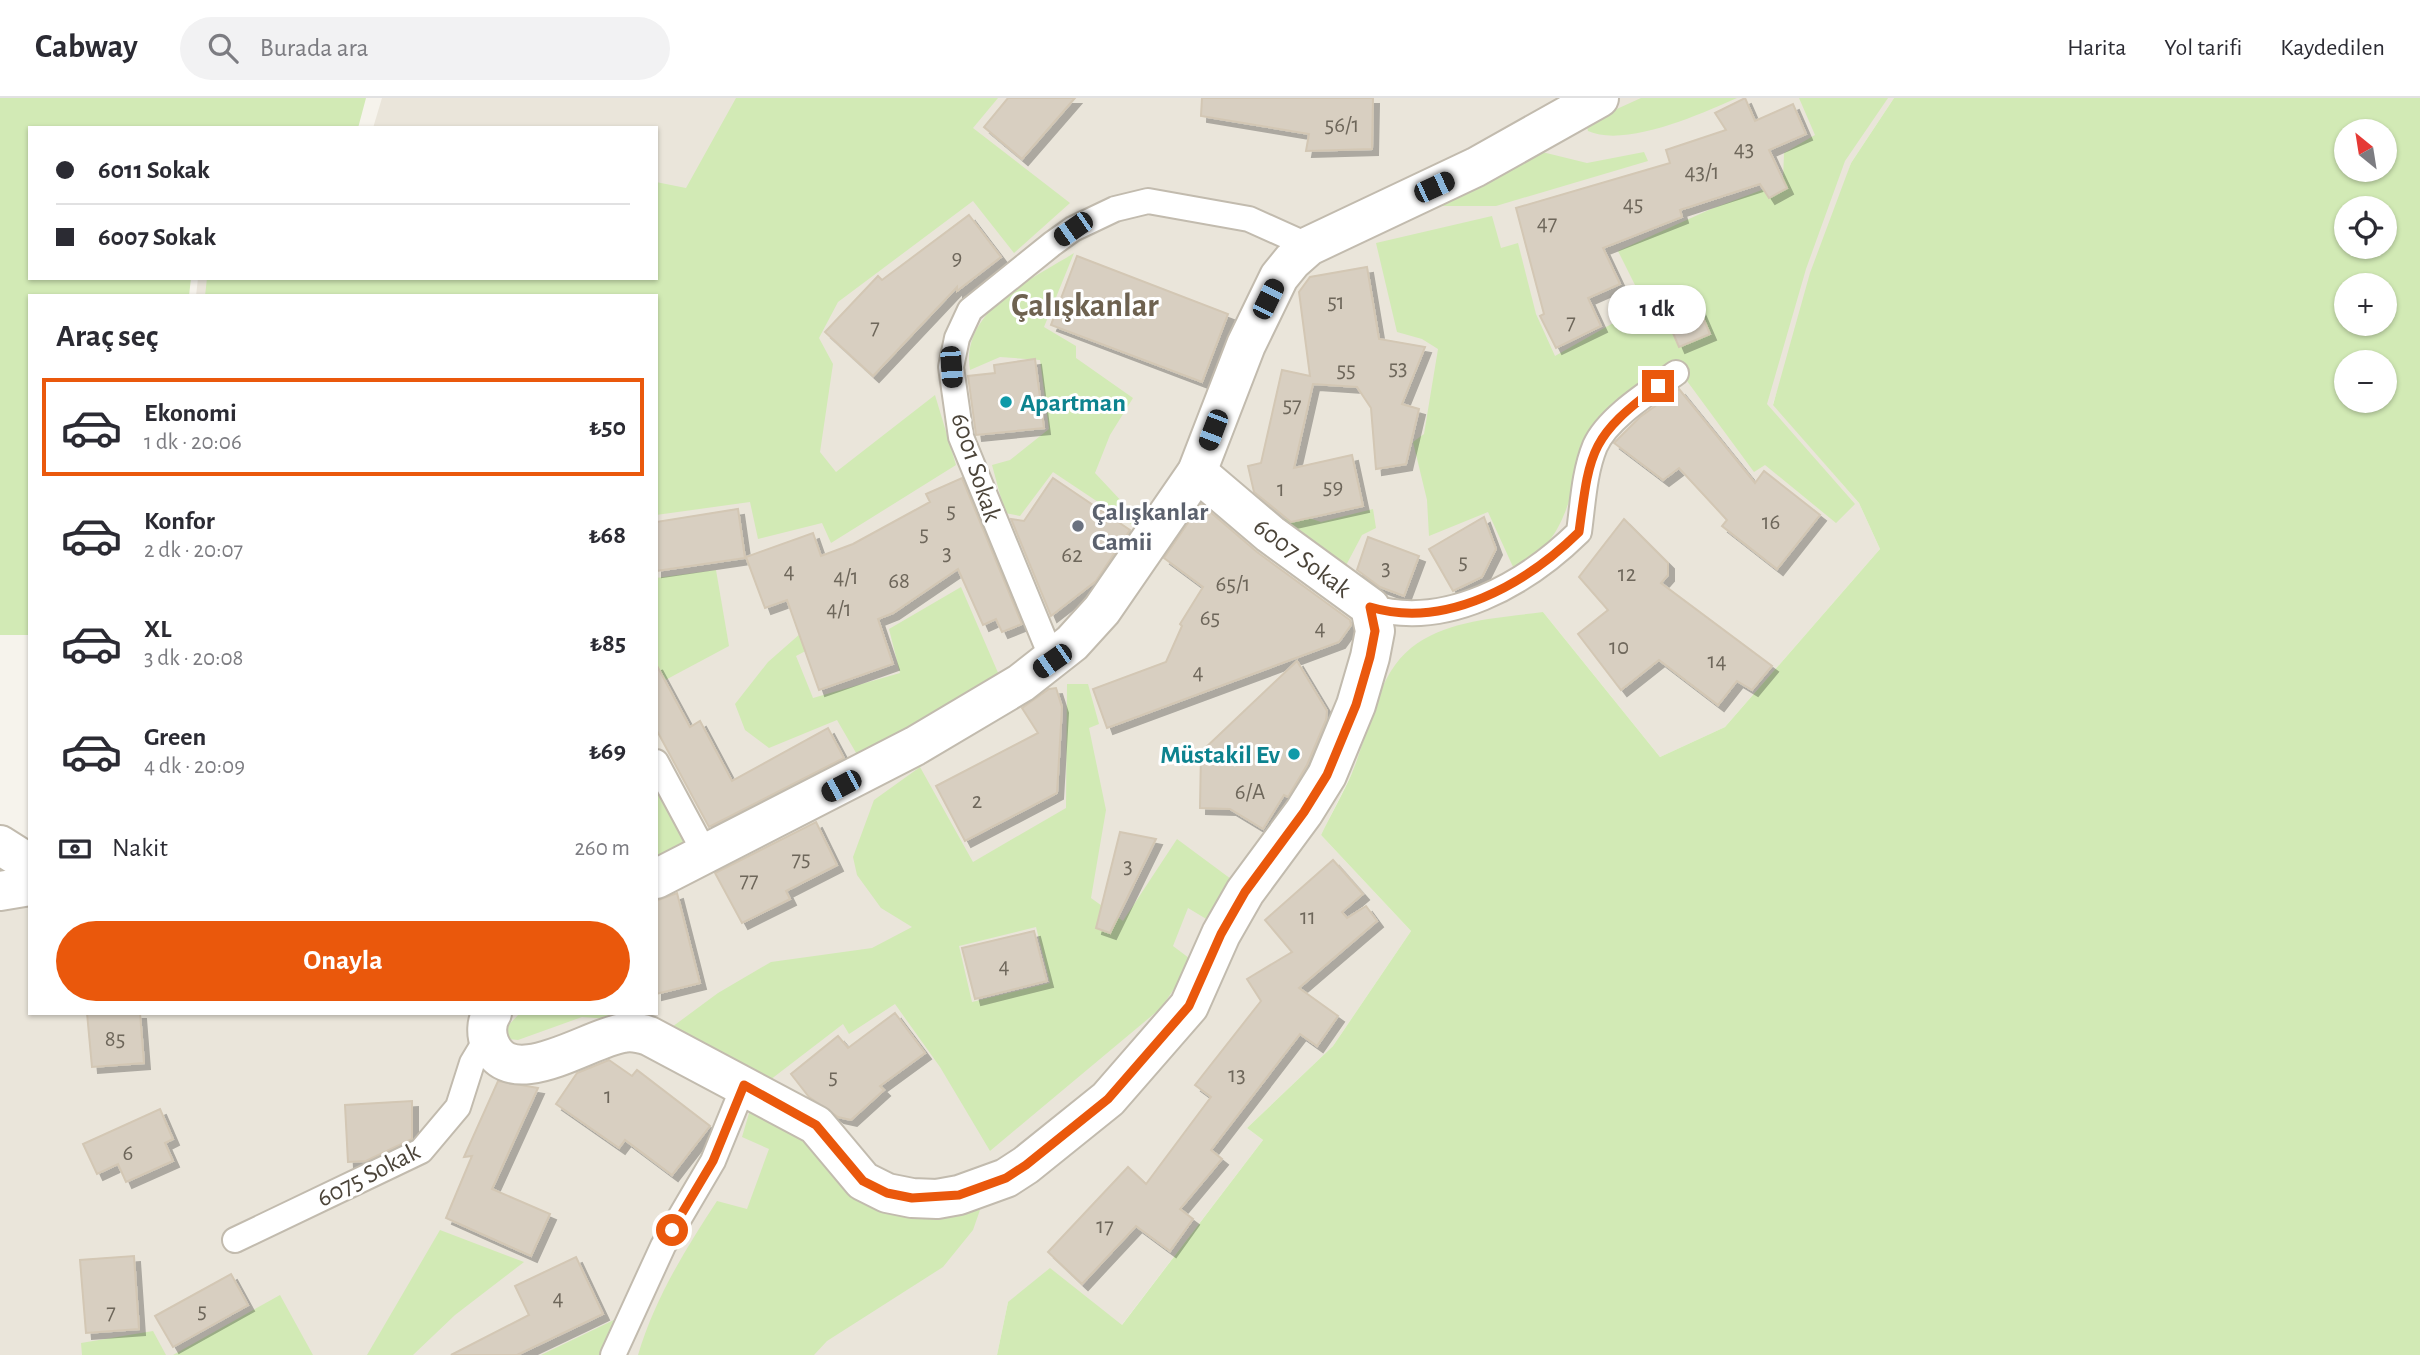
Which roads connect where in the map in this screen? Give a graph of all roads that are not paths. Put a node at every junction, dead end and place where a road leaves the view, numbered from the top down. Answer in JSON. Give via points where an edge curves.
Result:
{"nodes":[{"id":1,"x":1599,"y":98,"type":"edge"},
{"id":2,"x":1309,"y":246,"type":"junction"},
{"id":3,"x":1676,"y":373,"type":"dead end"},
{"id":4,"x":1197,"y":472,"type":"junction"},
{"id":5,"x":1370,"y":607,"type":"junction"},
{"id":6,"x":1052,"y":661,"type":"junction"},
{"id":7,"x":658,"y":766,"type":"edge"},
{"id":8,"x":0,"y":845,"type":"edge"},
{"id":9,"x":706,"y":855,"type":"junction"},
{"id":10,"x":28,"y":863,"type":"edge"},
{"id":11,"x":658,"y":878,"type":"edge"},
{"id":12,"x":28,"y":886,"type":"edge"},
{"id":13,"x":0,"y":891,"type":"edge"},
{"id":14,"x":489,"y":1025,"type":"edge"},
{"id":15,"x":744,"y":1085,"type":"junction"},
{"id":16,"x":235,"y":1240,"type":"dead end"},
{"id":17,"x":613,"y":1355,"type":"edge"}],
"edges":[{"from":1,"to":2,"type":"street","via":[[1476,167]]},
{"from":2,"to":4,"type":"street","via":[[1279,277],[1246,345]]},
{"from":2,"to":6,"type":"lane","name":"6001 Sokak","via":[[1249,219],[1135,203],[1073,229],[970,310],[951,367],[961,437]]},
{"from":3,"to":5,"type":"lane","name":"6007 Sokak","via":[[1623,412],[1597,443],[1587,472],[1579,532],[1544,563],[1502,589],[1424,615]]},
{"from":4,"to":5,"type":"street","name":"6007 Sokak","via":[[1270,534]]},
{"from":4,"to":6,"type":"street","via":[[1102,610]]},
{"from":5,"to":15,"type":"street","via":[[1375,631],[1370,657],[1327,775],[1245,892],[1189,1006],[1108,1099],[1026,1165],[1006,1178],[959,1195],[912,1198],[887,1193],[863,1181],[816,1125]]},
{"from":6,"to":9,"type":"street","via":[[915,746]]},
{"from":7,"to":9,"type":"lane"},
{"from":8,"to":10,"type":"street"},
{"from":9,"to":11,"type":"street"},
{"from":12,"to":13,"type":"street"},
{"from":14,"to":15,"type":"street","via":[[492,1050],[505,1062],[520,1066],[636,1032]]},
{"from":14,"to":16,"type":"lane","name":"6075 Sokak","via":[[458,1107],[421,1151]]},
{"from":15,"to":17,"type":"lane","via":[[713,1161],[663,1246]]}]}
